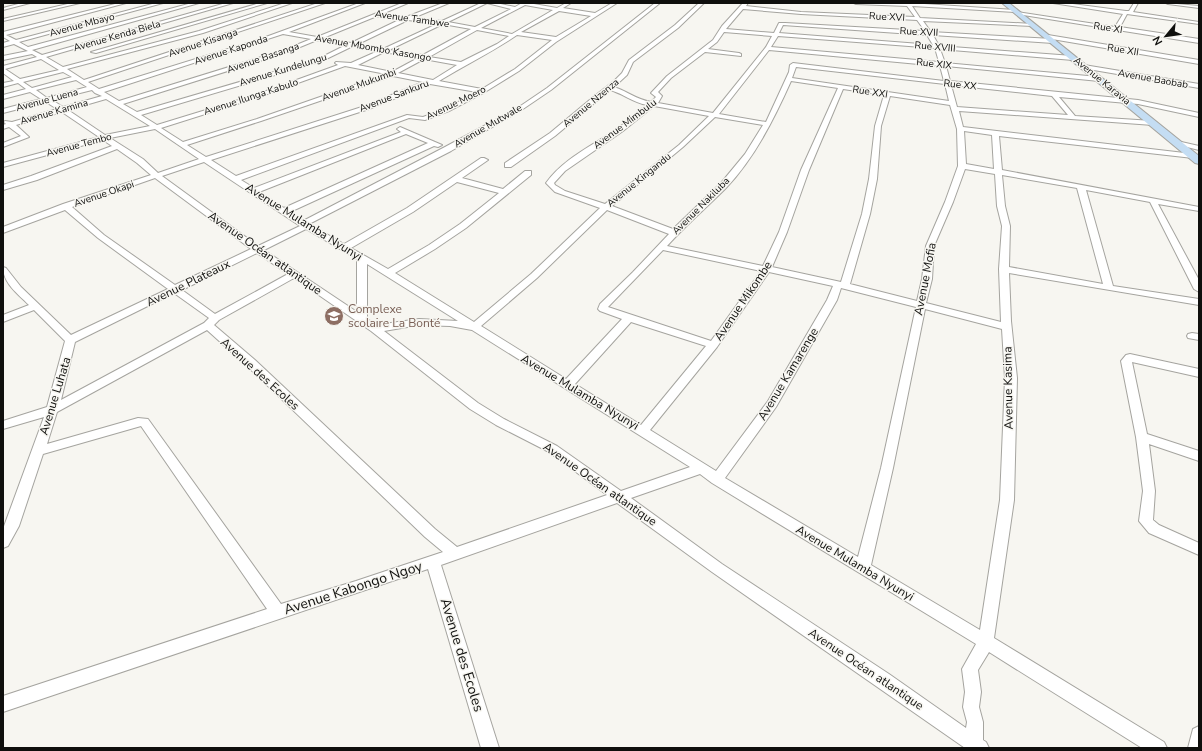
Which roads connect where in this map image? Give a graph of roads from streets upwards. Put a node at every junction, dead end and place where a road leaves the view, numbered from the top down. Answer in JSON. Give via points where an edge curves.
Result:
{"nodes":[{"id":1,"x":28,"y":3,"type":"edge"},
{"id":2,"x":78,"y":3,"type":"edge"},
{"id":3,"x":124,"y":3,"type":"edge"},
{"id":4,"x":161,"y":3,"type":"edge"},
{"id":5,"x":197,"y":3,"type":"edge"},
{"id":6,"x":231,"y":3,"type":"edge"},
{"id":7,"x":265,"y":3,"type":"edge"},
{"id":8,"x":290,"y":3,"type":"edge"},
{"id":9,"x":312,"y":3,"type":"edge"},
{"id":10,"x":363,"y":3,"type":"edge"},
{"id":11,"x":406,"y":3,"type":"edge"},
{"id":12,"x":447,"y":3,"type":"edge"},
{"id":13,"x":485,"y":3,"type":"edge"},
{"id":14,"x":489,"y":3,"type":"edge"},
{"id":15,"x":526,"y":3,"type":"edge"},
{"id":16,"x":569,"y":3,"type":"edge"},
{"id":17,"x":614,"y":3,"type":"edge"},
{"id":18,"x":658,"y":3,"type":"edge"},
{"id":19,"x":702,"y":3,"type":"edge"},
{"id":20,"x":856,"y":3,"type":"edge"},
{"id":21,"x":1005,"y":3,"type":"edge"},
{"id":22,"x":1055,"y":3,"type":"edge"},
{"id":23,"x":1136,"y":3,"type":"edge"},
{"id":24,"x":1168,"y":3,"type":"edge"},
{"id":25,"x":322,"y":4,"type":"edge"},
{"id":26,"x":908,"y":4,"type":"edge"},
{"id":27,"x":744,"y":5,"type":"edge"},
{"id":28,"x":219,"y":7,"type":"junction"},
{"id":29,"x":333,"y":7,"type":"dead end"},
{"id":30,"x":1199,"y":7,"type":"edge"},
{"id":31,"x":3,"y":8,"type":"edge"},
{"id":32,"x":515,"y":8,"type":"junction"},
{"id":33,"x":346,"y":9,"type":"junction"},
{"id":34,"x":558,"y":9,"type":"junction"},
{"id":35,"x":240,"y":10,"type":"junction"},
{"id":36,"x":361,"y":12,"type":"dead end"},
{"id":37,"x":1016,"y":12,"type":"junction"},
{"id":38,"x":368,"y":13,"type":"dead end"},
{"id":39,"x":1126,"y":13,"type":"junction"},
{"id":40,"x":257,"y":14,"type":"junction"},
{"id":41,"x":375,"y":14,"type":"junction"},
{"id":42,"x":596,"y":15,"type":"junction"},
{"id":43,"x":279,"y":18,"type":"junction"},
{"id":44,"x":408,"y":18,"type":"junction"},
{"id":45,"x":920,"y":19,"type":"junction"},
{"id":46,"x":3,"y":20,"type":"edge"},
{"id":47,"x":443,"y":23,"type":"junction"},
{"id":48,"x":1199,"y":23,"type":"edge"},
{"id":49,"x":785,"y":24,"type":"joint"},
{"id":50,"x":1033,"y":25,"type":"junction"},
{"id":51,"x":476,"y":28,"type":"junction"},
{"id":52,"x":1116,"y":29,"type":"junction"},
{"id":53,"x":722,"y":30,"type":"junction"},
{"id":54,"x":159,"y":33,"type":"junction"},
{"id":55,"x":284,"y":33,"type":"junction"},
{"id":56,"x":929,"y":33,"type":"junction"},
{"id":57,"x":3,"y":34,"type":"edge"},
{"id":58,"x":514,"y":34,"type":"junction"},
{"id":59,"x":776,"y":34,"type":"junction"},
{"id":60,"x":317,"y":38,"type":"junction"},
{"id":61,"x":176,"y":39,"type":"junction"},
{"id":62,"x":557,"y":39,"type":"junction"},
{"id":63,"x":1050,"y":39,"type":"junction"},
{"id":64,"x":1199,"y":41,"type":"edge"},
{"id":65,"x":17,"y":42,"type":"junction"},
{"id":66,"x":3,"y":45,"type":"edge"},
{"id":67,"x":195,"y":45,"type":"junction"},
{"id":68,"x":353,"y":45,"type":"junction"},
{"id":69,"x":937,"y":47,"type":"junction"},
{"id":70,"x":768,"y":48,"type":"junction"},
{"id":71,"x":387,"y":50,"type":"junction"},
{"id":72,"x":703,"y":50,"type":"junction"},
{"id":73,"x":94,"y":52,"type":"dead end"},
{"id":74,"x":35,"y":53,"type":"junction"},
{"id":75,"x":280,"y":53,"type":"junction"},
{"id":76,"x":739,"y":55,"type":"dead end"},
{"id":77,"x":295,"y":56,"type":"dead end"},
{"id":78,"x":426,"y":57,"type":"junction"},
{"id":79,"x":3,"y":58,"type":"edge"},
{"id":80,"x":303,"y":58,"type":"dead end"},
{"id":81,"x":1073,"y":58,"type":"junction"},
{"id":82,"x":319,"y":60,"type":"junction"},
{"id":83,"x":1199,"y":62,"type":"edge"},
{"id":84,"x":462,"y":64,"type":"junction"},
{"id":85,"x":348,"y":65,"type":"junction"},
{"id":86,"x":794,"y":65,"type":"joint"},
{"id":87,"x":943,"y":65,"type":"junction"},
{"id":88,"x":1084,"y":67,"type":"junction"},
{"id":89,"x":3,"y":69,"type":"edge"},
{"id":90,"x":63,"y":70,"type":"junction"},
{"id":91,"x":393,"y":74,"type":"junction"},
{"id":92,"x":1099,"y":78,"type":"junction"},
{"id":93,"x":788,"y":79,"type":"junction"},
{"id":94,"x":18,"y":82,"type":"junction"},
{"id":95,"x":431,"y":82,"type":"junction"},
{"id":96,"x":948,"y":83,"type":"junction"},
{"id":97,"x":3,"y":85,"type":"edge"},
{"id":98,"x":1199,"y":86,"type":"edge"},
{"id":99,"x":91,"y":87,"type":"junction"},
{"id":100,"x":841,"y":87,"type":"junction"},
{"id":101,"x":610,"y":88,"type":"junction"},
{"id":102,"x":30,"y":90,"type":"junction"},
{"id":103,"x":483,"y":91,"type":"junction"},
{"id":104,"x":887,"y":94,"type":"junction"},
{"id":105,"x":1054,"y":94,"type":"junction"},
{"id":106,"x":3,"y":97,"type":"edge"},
{"id":107,"x":46,"y":100,"type":"junction"},
{"id":108,"x":1126,"y":101,"type":"junction"},
{"id":109,"x":117,"y":104,"type":"junction"},
{"id":110,"x":651,"y":105,"type":"junction"},
{"id":111,"x":953,"y":106,"type":"junction"},
{"id":112,"x":63,"y":110,"type":"junction"},
{"id":113,"x":3,"y":111,"type":"edge"},
{"id":114,"x":135,"y":115,"type":"junction"},
{"id":115,"x":1199,"y":115,"type":"edge"},
{"id":116,"x":712,"y":116,"type":"junction"},
{"id":117,"x":3,"y":118,"type":"edge"},
{"id":118,"x":1074,"y":118,"type":"junction"},
{"id":119,"x":1153,"y":123,"type":"junction"},
{"id":120,"x":388,"y":124,"type":"junction"},
{"id":121,"x":767,"y":124,"type":"junction"},
{"id":122,"x":6,"y":126,"type":"edge"},
{"id":123,"x":156,"y":127,"type":"junction"},
{"id":124,"x":960,"y":129,"type":"junction"},
{"id":125,"x":406,"y":132,"type":"junction"},
{"id":126,"x":995,"y":133,"type":"junction"},
{"id":127,"x":105,"y":137,"type":"junction"},
{"id":128,"x":1177,"y":142,"type":"junction"},
{"id":129,"x":434,"y":143,"type":"junction"},
{"id":130,"x":182,"y":144,"type":"junction"},
{"id":131,"x":3,"y":145,"type":"edge"},
{"id":132,"x":117,"y":146,"type":"junction"},
{"id":133,"x":1199,"y":148,"type":"edge"},
{"id":134,"x":448,"y":149,"type":"junction"},
{"id":135,"x":1196,"y":158,"type":"edge"},
{"id":136,"x":205,"y":159,"type":"junction"},
{"id":137,"x":484,"y":160,"type":"dead end"},
{"id":138,"x":3,"y":165,"type":"edge"},
{"id":139,"x":508,"y":165,"type":"dead end"},
{"id":140,"x":274,"y":166,"type":"junction"},
{"id":141,"x":962,"y":166,"type":"junction"},
{"id":142,"x":999,"y":172,"type":"junction"},
{"id":143,"x":528,"y":173,"type":"dead end"},
{"id":144,"x":157,"y":176,"type":"junction"},
{"id":145,"x":292,"y":176,"type":"junction"},
{"id":146,"x":236,"y":179,"type":"junction"},
{"id":147,"x":456,"y":179,"type":"junction"},
{"id":148,"x":1081,"y":187,"type":"junction"},
{"id":149,"x":3,"y":188,"type":"edge"},
{"id":150,"x":254,"y":191,"type":"junction"},
{"id":151,"x":504,"y":192,"type":"junction"},
{"id":152,"x":1153,"y":201,"type":"junction"},
{"id":153,"x":66,"y":206,"type":"junction"},
{"id":154,"x":607,"y":206,"type":"junction"},
{"id":155,"x":1199,"y":209,"type":"edge"},
{"id":156,"x":284,"y":211,"type":"junction"},
{"id":157,"x":305,"y":225,"type":"junction"},
{"id":158,"x":3,"y":230,"type":"edge"},
{"id":159,"x":674,"y":233,"type":"junction"},
{"id":160,"x":661,"y":247,"type":"junction"},
{"id":161,"x":344,"y":248,"type":"junction"},
{"id":162,"x":257,"y":249,"type":"junction"},
{"id":163,"x":362,"y":258,"type":"junction"},
{"id":164,"x":1004,"y":269,"type":"junction"},
{"id":165,"x":3,"y":270,"type":"edge"},
{"id":166,"x":766,"y":270,"type":"junction"},
{"id":167,"x":388,"y":273,"type":"junction"},
{"id":168,"x":295,"y":274,"type":"junction"},
{"id":169,"x":842,"y":285,"type":"junction"},
{"id":170,"x":1109,"y":288,"type":"junction"},
{"id":171,"x":175,"y":289,"type":"junction"},
{"id":172,"x":1199,"y":289,"type":"edge"},
{"id":173,"x":1199,"y":302,"type":"edge"},
{"id":174,"x":921,"y":304,"type":"junction"},
{"id":175,"x":35,"y":306,"type":"junction"},
{"id":176,"x":629,"y":318,"type":"junction"},
{"id":177,"x":3,"y":319,"type":"edge"},
{"id":178,"x":362,"y":320,"type":"junction"},
{"id":179,"x":211,"y":321,"type":"junction"},
{"id":180,"x":474,"y":327,"type":"junction"},
{"id":181,"x":1007,"y":327,"type":"junction"},
{"id":182,"x":375,"y":329,"type":"junction"},
{"id":183,"x":70,"y":340,"type":"junction"},
{"id":184,"x":713,"y":345,"type":"junction"},
{"id":185,"x":1199,"y":373,"type":"edge"},
{"id":186,"x":567,"y":384,"type":"junction"},
{"id":187,"x":52,"y":410,"type":"junction"},
{"id":188,"x":3,"y":424,"type":"edge"},
{"id":189,"x":643,"y":431,"type":"junction"},
{"id":190,"x":1142,"y":437,"type":"junction"},
{"id":191,"x":38,"y":451,"type":"junction"},
{"id":192,"x":1199,"y":456,"type":"edge"},
{"id":193,"x":702,"y":468,"type":"junction"},
{"id":194,"x":717,"y":479,"type":"junction"},
{"id":195,"x":619,"y":496,"type":"junction"},
{"id":196,"x":3,"y":542,"type":"edge"},
{"id":197,"x":1199,"y":549,"type":"edge"},
{"id":198,"x":456,"y":554,"type":"junction"},
{"id":199,"x":433,"y":561,"type":"junction"},
{"id":200,"x":863,"y":567,"type":"junction"},
{"id":201,"x":278,"y":612,"type":"junction"},
{"id":202,"x":986,"y":642,"type":"junction"},
{"id":203,"x":3,"y":704,"type":"edge"},
{"id":204,"x":1199,"y":735,"type":"edge"},
{"id":205,"x":977,"y":746,"type":"edge"},
{"id":206,"x":490,"y":748,"type":"edge"},
{"id":207,"x":1158,"y":748,"type":"edge"},
{"id":208,"x":1197,"y":748,"type":"edge"}],
"edges":[{"from":1,"to":31,"type":"street"},
{"from":2,"to":46,"type":"street"},
{"from":3,"to":57,"type":"street","name":"Avenue Mbayo"},
{"from":4,"to":65,"type":"street","name":"Avenue Mbayo"},
{"from":5,"to":28,"type":"street"},
{"from":5,"to":74,"type":"street"},
{"from":6,"to":28,"type":"street","name":"Avenue Kenda Biela"},
{"from":7,"to":35,"type":"street","name":"Avenue Kenda Biela"},
{"from":8,"to":40,"type":"street"},
{"from":9,"to":25,"type":"street"},
{"from":10,"to":33,"type":"street","name":"Avenue Kaponda"},
{"from":11,"to":41,"type":"street","name":"Avenue Basanga"},
{"from":12,"to":44,"type":"street","name":"Avenue Kundelungu"},
{"from":13,"to":47,"type":"street","name":"Avenue Ilunga Kabulo"},
{"from":14,"to":32,"type":"street"},
{"from":15,"to":32,"type":"street","name":"Avenue Mukumbi"},
{"from":15,"to":34,"type":"street"},
{"from":16,"to":34,"type":"street","name":"Avenue Sankuru"},
{"from":17,"to":42,"type":"street","name":"Avenue Moero"},
{"from":18,"to":134,"type":"street","name":"Avenue Mutwale","via":[[549,89],[521,108]]},
{"from":19,"to":101,"type":"street","name":"Avenue Nzenza","via":[[671,32],[631,61],[631,66],[624,75]]},
{"from":20,"to":26,"type":"street","name":"Rue XI"},
{"from":21,"to":37,"type":"street","name":"Avenue Karavia"},
{"from":22,"to":39,"type":"street"},
{"from":23,"to":39,"type":"street","via":[[1131,12]]},
{"from":24,"to":30,"type":"street"},
{"from":25,"to":43,"type":"street","name":"Avenue Kisanga"},
{"from":26,"to":37,"type":"street","name":"Rue XI"},
{"from":26,"to":45,"type":"street","name":"Avenue Mofia"},
{"from":27,"to":45,"type":"street","name":"Rue XVI","via":[[808,13]]},
{"from":27,"to":53,"type":"street","name":"Avenue Mimbulu"},
{"from":28,"to":35,"type":"street"},
{"from":28,"to":74,"type":"street","name":"Avenue Kenda Biela"},
{"from":29,"to":33,"type":"street","name":"Avenue Tambwe"},
{"from":32,"to":51,"type":"street","name":"Avenue Mukumbi"},
{"from":33,"to":36,"type":"street","name":"Avenue Tambwe"},
{"from":33,"to":55,"type":"street","name":"Avenue Kaponda"},
{"from":34,"to":42,"type":"street"},
{"from":34,"to":58,"type":"street","name":"Avenue Sankuru"},
{"from":35,"to":40,"type":"street"},
{"from":35,"to":54,"type":"street","name":"Avenue Kenda Biela"},
{"from":37,"to":50,"type":"street","name":"Avenue Karavia"},
{"from":37,"to":52,"type":"street","name":"Rue XI"},
{"from":38,"to":41,"type":"street","name":"Avenue Tambwe"},
{"from":39,"to":48,"type":"street"},
{"from":39,"to":52,"type":"street"},
{"from":40,"to":43,"type":"street"},
{"from":40,"to":61,"type":"street"},
{"from":41,"to":44,"type":"street","name":"Avenue Tambwe"},
{"from":41,"to":60,"type":"street","name":"Avenue Basanga"},
{"from":42,"to":62,"type":"street","name":"Avenue Moero"},
{"from":43,"to":67,"type":"street","name":"Avenue Kisanga"},
{"from":44,"to":47,"type":"street","name":"Avenue Tambwe"},
{"from":44,"to":68,"type":"street","name":"Avenue Kundelungu"},
{"from":45,"to":50,"type":"street","name":"Rue XVI"},
{"from":45,"to":56,"type":"street","name":"Avenue Mofia"},
{"from":47,"to":51,"type":"street","name":"Avenue Tambwe"},
{"from":47,"to":71,"type":"street","name":"Avenue Ilunga Kabulo"},
{"from":49,"to":56,"type":"street","name":"Rue XVII"},
{"from":49,"to":59,"type":"street","name":"Avenue Kingandu","via":[[781,24]]},
{"from":50,"to":63,"type":"street","name":"Avenue Karavia"},
{"from":51,"to":58,"type":"street","name":"Avenue Tambwe"},
{"from":51,"to":78,"type":"street","name":"Avenue Mukumbi"},
{"from":52,"to":64,"type":"street","name":"Rue XI"},
{"from":53,"to":59,"type":"street"},
{"from":53,"to":72,"type":"street","name":"Avenue Mimbulu","via":[[715,41]]},
{"from":54,"to":61,"type":"street"},
{"from":54,"to":73,"type":"street","name":"Avenue Kenda Biela"},
{"from":55,"to":60,"type":"street","name":"Avenue Mbombo Kasongo"},
{"from":55,"to":99,"type":"street","name":"Avenue Kaponda"},
{"from":56,"to":63,"type":"street","name":"Rue XVII"},
{"from":56,"to":69,"type":"street","name":"Avenue Mofia"},
{"from":57,"to":65,"type":"street","name":"Avenue Mulamba Nyunyi"},
{"from":58,"to":62,"type":"street","name":"Avenue Tambwe"},
{"from":58,"to":84,"type":"street","name":"Avenue Sankuru","via":[[499,45]]},
{"from":59,"to":69,"type":"street","name":"Rue XVIII"},
{"from":59,"to":70,"type":"street","name":"Avenue Kingandu"},
{"from":60,"to":68,"type":"street","name":"Avenue Mbombo Kasongo"},
{"from":60,"to":75,"type":"street","name":"Avenue Basanga"},
{"from":61,"to":67,"type":"street"},
{"from":61,"to":90,"type":"street"},
{"from":62,"to":103,"type":"street","name":"Avenue Moero"},
{"from":63,"to":81,"type":"street","name":"Avenue Karavia"},
{"from":63,"to":83,"type":"street","name":"Rue XII"},
{"from":65,"to":66,"type":"street","name":"Avenue Mbayo"},
{"from":65,"to":74,"type":"street","name":"Avenue Mulamba Nyunyi"},
{"from":67,"to":99,"type":"street","name":"Avenue Kisanga"},
{"from":68,"to":71,"type":"street","name":"Avenue Mbombo Kasongo"},
{"from":68,"to":82,"type":"street","name":"Avenue Kundelungu"},
{"from":69,"to":81,"type":"street","name":"Rue XVIII"},
{"from":69,"to":87,"type":"street","name":"Avenue Mofia"},
{"from":70,"to":87,"type":"street","name":"Rue XIX"},
{"from":70,"to":116,"type":"street","name":"Avenue Kingandu"},
{"from":71,"to":78,"type":"street","name":"Avenue Mbombo Kasongo"},
{"from":71,"to":85,"type":"street","name":"Avenue Ilunga Kabulo"},
{"from":72,"to":76,"type":"street"},
{"from":72,"to":110,"type":"street","name":"Avenue Mimbulu","via":[[655,91],[660,98]]},
{"from":74,"to":79,"type":"street"},
{"from":74,"to":89,"type":"street","name":"Avenue Kenda Biela"},
{"from":74,"to":90,"type":"street","name":"Avenue Mulamba Nyunyi"},
{"from":75,"to":77,"type":"street"},
{"from":75,"to":109,"type":"street","name":"Avenue Basanga"},
{"from":78,"to":84,"type":"street","name":"Avenue Mbombo Kasongo"},
{"from":78,"to":91,"type":"street","name":"Avenue Mukumbi"},
{"from":80,"to":82,"type":"street"},
{"from":81,"to":88,"type":"street","name":"Avenue Karavia"},
{"from":82,"to":85,"type":"street"},
{"from":82,"to":114,"type":"street","name":"Avenue Kundelungu"},
{"from":84,"to":95,"type":"street","name":"Avenue Sankuru"},
{"from":85,"to":91,"type":"street"},
{"from":85,"to":123,"type":"street","name":"Avenue Ilunga Kabulo"},
{"from":86,"to":93,"type":"street","name":"Avenue Nakiluba"},
{"from":86,"to":96,"type":"street","name":"Rue XX"},
{"from":87,"to":92,"type":"street","name":"Rue XIX"},
{"from":87,"to":96,"type":"street","name":"Avenue Mofia"},
{"from":88,"to":92,"type":"street","name":"Avenue Karavia"},
{"from":88,"to":98,"type":"street","name":"Avenue Baobab"},
{"from":89,"to":94,"type":"street","name":"Avenue Océan atlantique"},
{"from":90,"to":94,"type":"street"},
{"from":90,"to":99,"type":"street","name":"Avenue Mulamba Nyunyi"},
{"from":91,"to":95,"type":"street"},
{"from":91,"to":130,"type":"street","name":"Avenue Mukumbi"},
{"from":92,"to":108,"type":"street","name":"Avenue Karavia"},
{"from":93,"to":100,"type":"street","name":"Rue XXI"},
{"from":93,"to":121,"type":"street","name":"Avenue Nakiluba"},
{"from":94,"to":97,"type":"street"},
{"from":94,"to":102,"type":"street","name":"Avenue Océan atlantique"},
{"from":95,"to":103,"type":"street"},
{"from":95,"to":136,"type":"street","name":"Avenue Sankuru","via":[[379,104]]},
{"from":96,"to":105,"type":"street","name":"Rue XX"},
{"from":96,"to":111,"type":"street","name":"Avenue Mofia"},
{"from":99,"to":102,"type":"street"},
{"from":99,"to":107,"type":"street","name":"Avenue Luena"},
{"from":99,"to":109,"type":"street","name":"Avenue Mulamba Nyunyi"},
{"from":99,"to":112,"type":"street","name":"Avenue Kamina"},
{"from":100,"to":104,"type":"street","name":"Rue XXI"},
{"from":100,"to":166,"type":"street","name":"Avenue Mikombe"},
{"from":101,"to":110,"type":"street"},
{"from":101,"to":139,"type":"street","name":"Avenue Nzenza","via":[[592,100],[560,130]]},
{"from":102,"to":106,"type":"street"},
{"from":102,"to":107,"type":"street","name":"Avenue Océan atlantique"},
{"from":103,"to":120,"type":"street","name":"Avenue Moero","via":[[423,119],[410,116]]},
{"from":104,"to":111,"type":"street","name":"Rue XXI"},
{"from":104,"to":169,"type":"street","name":"Avenue Kamarenge","via":[[878,126],[873,179],[866,214]]},
{"from":105,"to":108,"type":"street","name":"Rue XX"},
{"from":105,"to":118,"type":"street"},
{"from":107,"to":112,"type":"street","name":"Avenue Océan atlantique"},
{"from":107,"to":113,"type":"street","name":"Avenue Luena"},
{"from":108,"to":115,"type":"street","name":"Rue XX"},
{"from":108,"to":119,"type":"street","name":"Avenue Karavia"},
{"from":109,"to":114,"type":"street","name":"Avenue Mulamba Nyunyi"},
{"from":110,"to":116,"type":"street"},
{"from":110,"to":154,"type":"street","name":"Avenue Mimbulu","via":[[619,132],[552,178],[550,183],[560,191]]},
{"from":111,"to":118,"type":"street","name":"Rue XXI"},
{"from":111,"to":124,"type":"street","name":"Avenue Mofia"},
{"from":112,"to":122,"type":"street","name":"Avenue Kamina"},
{"from":112,"to":127,"type":"street","name":"Avenue Océan atlantique"},
{"from":114,"to":123,"type":"street","name":"Avenue Mulamba Nyunyi"},
{"from":116,"to":121,"type":"street"},
{"from":116,"to":154,"type":"street","name":"Avenue Kingandu","via":[[681,146]]},
{"from":117,"to":122,"type":"street"},
{"from":118,"to":119,"type":"street","name":"Rue XXI"},
{"from":119,"to":128,"type":"street","name":"Avenue Karavia"},
{"from":120,"to":125,"type":"street"},
{"from":120,"to":140,"type":"street","name":"Avenue Moero"},
{"from":121,"to":159,"type":"street","name":"Avenue Nakiluba","via":[[748,155],[724,185]]},
{"from":122,"to":131,"type":"street","via":[[26,138]]},
{"from":123,"to":127,"type":"street","name":"Avenue Tembo"},
{"from":123,"to":130,"type":"street","name":"Avenue Mulamba Nyunyi"},
{"from":124,"to":126,"type":"street"},
{"from":124,"to":141,"type":"street","name":"Avenue Mofia"},
{"from":125,"to":129,"type":"street"},
{"from":125,"to":145,"type":"street"},
{"from":126,"to":135,"type":"street"},
{"from":126,"to":142,"type":"street","name":"Avenue Kasima"},
{"from":127,"to":132,"type":"street","name":"Avenue Océan atlantique"},
{"from":127,"to":138,"type":"street","name":"Avenue Tembo"},
{"from":128,"to":133,"type":"street"},
{"from":128,"to":135,"type":"street","name":"Avenue Karavia"},
{"from":129,"to":134,"type":"street"},
{"from":129,"to":156,"type":"street"},
{"from":130,"to":136,"type":"street","name":"Avenue Mulamba Nyunyi"},
{"from":132,"to":144,"type":"street","name":"Avenue Océan atlantique"},
{"from":132,"to":149,"type":"street"},
{"from":134,"to":157,"type":"street","name":"Avenue Mutwale"},
{"from":136,"to":144,"type":"street","name":"Avenue Okapi"},
{"from":136,"to":146,"type":"street","name":"Avenue Mulamba Nyunyi"},
{"from":137,"to":147,"type":"street"},
{"from":140,"to":145,"type":"street"},
{"from":140,"to":146,"type":"street","name":"Avenue Moero"},
{"from":141,"to":142,"type":"street"},
{"from":141,"to":174,"type":"street","name":"Avenue Mofia","via":[[930,246],[927,279]]},
{"from":142,"to":148,"type":"street"},
{"from":142,"to":164,"type":"street","name":"Avenue Kasima","via":[[1001,206],[1006,226]]},
{"from":143,"to":151,"type":"street"},
{"from":144,"to":153,"type":"street","name":"Avenue Okapi"},
{"from":144,"to":162,"type":"street","name":"Avenue Océan atlantique"},
{"from":145,"to":150,"type":"street"},
{"from":146,"to":150,"type":"street","name":"Avenue Mulamba Nyunyi"},
{"from":147,"to":151,"type":"street"},
{"from":147,"to":161,"type":"street","via":[[410,210]]},
{"from":148,"to":152,"type":"street"},
{"from":148,"to":170,"type":"street"},
{"from":150,"to":156,"type":"street","name":"Avenue Mulamba Nyunyi"},
{"from":151,"to":167,"type":"street","via":[[463,226]]},
{"from":152,"to":155,"type":"street"},
{"from":152,"to":172,"type":"street"},
{"from":153,"to":158,"type":"street","name":"Avenue Okapi"},
{"from":153,"to":171,"type":"street","name":"Avenue des Ecoles","via":[[87,226]]},
{"from":154,"to":159,"type":"street"},
{"from":154,"to":180,"type":"street","name":"Avenue Kingandu","via":[[534,276]]},
{"from":156,"to":157,"type":"street","name":"Avenue Mulamba Nyunyi"},
{"from":157,"to":161,"type":"street","name":"Avenue Mulamba Nyunyi"},
{"from":157,"to":162,"type":"street","name":"Avenue Plateaux"},
{"from":159,"to":160,"type":"street","name":"Avenue Nakiluba"},
{"from":160,"to":166,"type":"street"},
{"from":160,"to":176,"type":"street","name":"Avenue Nakiluba","via":[[603,306],[603,309]]},
{"from":161,"to":163,"type":"street","name":"Avenue Mulamba Nyunyi"},
{"from":162,"to":168,"type":"street","name":"Avenue Océan atlantique"},
{"from":162,"to":171,"type":"street","name":"Avenue Plateaux"},
{"from":163,"to":167,"type":"street","name":"Avenue Mulamba Nyunyi"},
{"from":163,"to":178,"type":"street"},
{"from":164,"to":170,"type":"street"},
{"from":164,"to":181,"type":"street","name":"Avenue Kasima"},
{"from":165,"to":175,"type":"street","name":"Avenue Luhata"},
{"from":166,"to":169,"type":"street"},
{"from":166,"to":184,"type":"street","name":"Avenue Mikombe"},
{"from":167,"to":180,"type":"street","name":"Avenue Mulamba Nyunyi"},
{"from":168,"to":178,"type":"street","name":"Avenue Océan atlantique"},
{"from":168,"to":179,"type":"street"},
{"from":169,"to":174,"type":"street"},
{"from":169,"to":194,"type":"street","name":"Avenue Kamarenge","via":[[772,404]]},
{"from":170,"to":173,"type":"street"},
{"from":171,"to":179,"type":"street","name":"Avenue des Ecoles"},
{"from":171,"to":183,"type":"street","name":"Avenue Plateaux"},
{"from":174,"to":181,"type":"street"},
{"from":174,"to":200,"type":"street","name":"Avenue Mofia","via":[[887,468]]},
{"from":175,"to":177,"type":"street"},
{"from":175,"to":183,"type":"street","name":"Avenue Luhata"},
{"from":176,"to":184,"type":"street"},
{"from":176,"to":186,"type":"street"},
{"from":178,"to":182,"type":"street","name":"Avenue Océan atlantique"},
{"from":179,"to":187,"type":"street"},
{"from":179,"to":198,"type":"street","name":"Avenue des Ecoles","via":[[215,333],[251,363],[424,528]]},
{"from":180,"to":182,"type":"street","via":[[420,322]]},
{"from":180,"to":186,"type":"street","name":"Avenue Mulamba Nyunyi"},
{"from":181,"to":202,"type":"street","name":"Avenue Kasima","via":[[1011,378],[1007,500]]},
{"from":182,"to":195,"type":"street","name":"Avenue Océan atlantique","via":[[474,406],[553,449]]},
{"from":183,"to":187,"type":"street","name":"Avenue Luhata"},
{"from":184,"to":189,"type":"street","name":"Avenue Mikombe"},
{"from":185,"to":190,"type":"street","via":[[1126,359]]},
{"from":186,"to":189,"type":"street","name":"Avenue Mulamba Nyunyi"},
{"from":187,"to":188,"type":"street"},
{"from":187,"to":191,"type":"street","name":"Avenue Luhata"},
{"from":189,"to":193,"type":"street","name":"Avenue Mulamba Nyunyi"},
{"from":190,"to":192,"type":"street"},
{"from":190,"to":197,"type":"street","via":[[1149,491],[1147,524]]},
{"from":191,"to":196,"type":"street","name":"Avenue Luhata","via":[[12,526]]},
{"from":191,"to":201,"type":"street","via":[[144,422]]},
{"from":193,"to":194,"type":"street","name":"Avenue Mulamba Nyunyi"},
{"from":193,"to":195,"type":"street","name":"Avenue Kabongo Ngoy"},
{"from":194,"to":200,"type":"street","name":"Avenue Mulamba Nyunyi"},
{"from":195,"to":198,"type":"street","name":"Avenue Kabongo Ngoy"},
{"from":195,"to":205,"type":"street","name":"Avenue Océan atlantique","via":[[717,568]]},
{"from":198,"to":199,"type":"street","name":"Avenue Kabongo Ngoy"},
{"from":199,"to":201,"type":"street","name":"Avenue Kabongo Ngoy"},
{"from":199,"to":206,"type":"street","name":"Avenue des Ecoles"},
{"from":200,"to":202,"type":"street","name":"Avenue Mulamba Nyunyi"},
{"from":201,"to":203,"type":"street","name":"Avenue Kabongo Ngoy"},
{"from":202,"to":205,"type":"street","via":[[970,669],[973,692],[971,707]]},
{"from":202,"to":207,"type":"street","name":"Avenue Mulamba Nyunyi"},
{"from":204,"to":208,"type":"street"}]}
